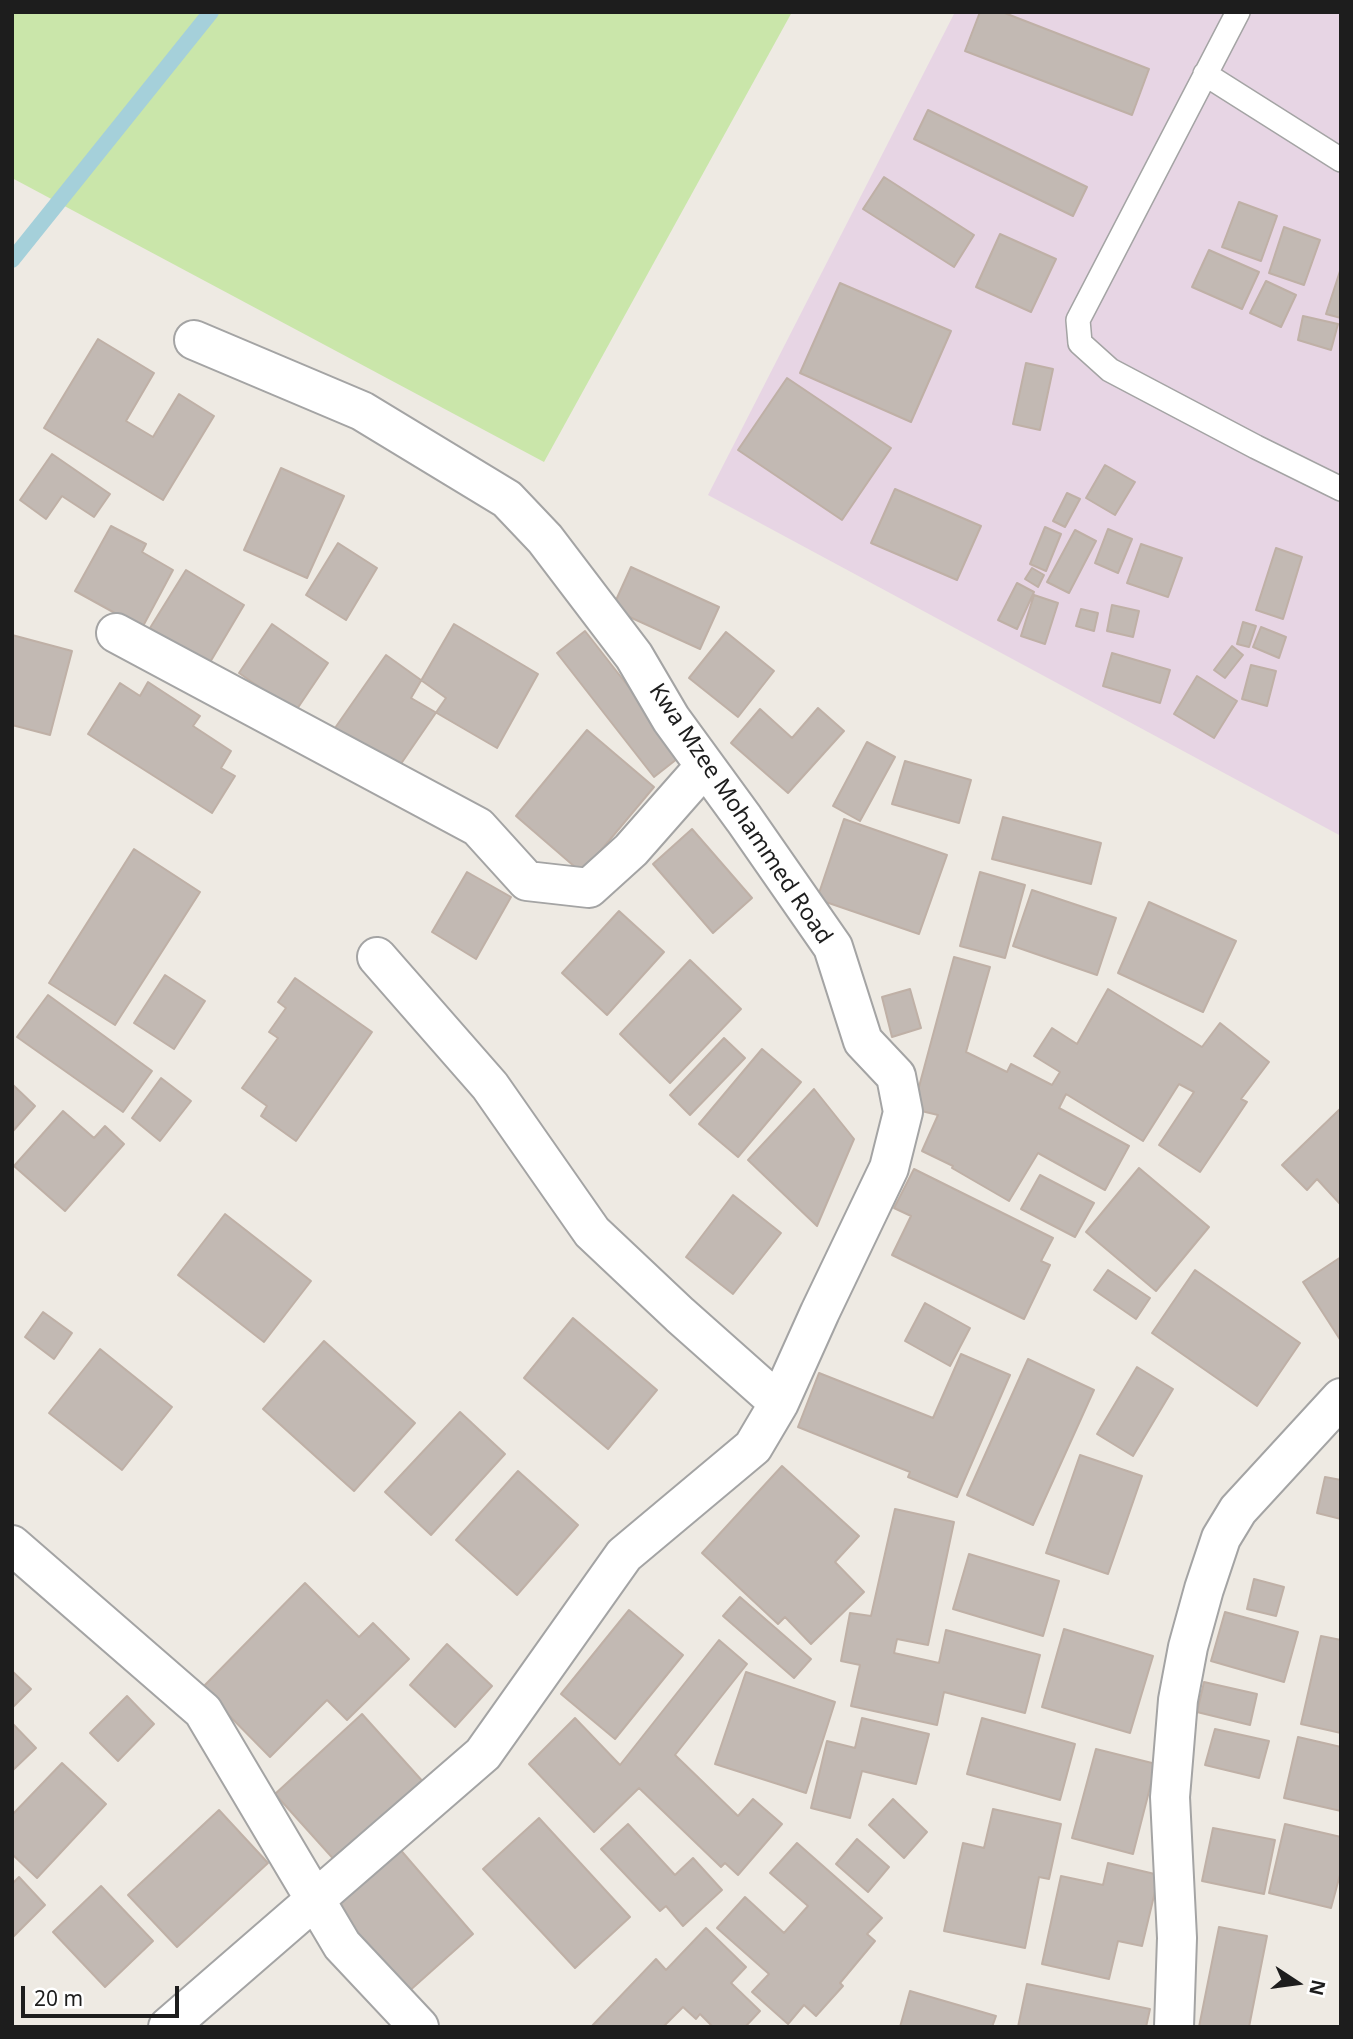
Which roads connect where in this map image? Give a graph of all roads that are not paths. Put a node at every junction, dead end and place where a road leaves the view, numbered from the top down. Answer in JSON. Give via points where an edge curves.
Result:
{"nodes":[{"id":1,"x":1238,"y":12,"type":"edge"},
{"id":2,"x":1206,"y":74,"type":"junction"},
{"id":3,"x":1341,"y":160,"type":"edge"},
{"id":4,"x":194,"y":341,"type":"dead end"},
{"id":5,"x":1341,"y":489,"type":"edge"},
{"id":6,"x":116,"y":633,"type":"dead end"},
{"id":7,"x":705,"y":766,"type":"junction"},
{"id":8,"x":377,"y":957,"type":"dead end"},
{"id":9,"x":1341,"y":1398,"type":"edge"},
{"id":10,"x":779,"y":1404,"type":"junction"},
{"id":11,"x":12,"y":1545,"type":"edge"},
{"id":12,"x":315,"y":1899,"type":"junction"},
{"id":13,"x":168,"y":2027,"type":"edge"},
{"id":14,"x":419,"y":2027,"type":"edge"},
{"id":15,"x":1174,"y":2027,"type":"edge"}],
"edges":[{"from":1,"to":2,"type":"lane"},
{"from":2,"to":3,"type":"lane"},
{"from":2,"to":5,"type":"lane","via":[[1078,320],[1080,343],[1110,370]]},
{"from":4,"to":7,"type":"street","name":"Kwa Mzee Mohammed Road","via":[[362,411],[507,499],[545,539],[634,656]]},
{"from":6,"to":7,"type":"street","via":[[478,827],[527,880],[589,888],[631,850]]},
{"from":7,"to":10,"type":"street","name":"Kwa Mzee Mohammed Road","via":[[832,947],[863,1041],[896,1076],[903,1112],[889,1168]]},
{"from":8,"to":10,"type":"street","via":[[490,1086],[592,1232]]},
{"from":9,"to":15,"type":"street","via":[[1238,1510],[1221,1538],[1188,1647],[1178,1700],[1170,1797],[1177,1938]]},
{"from":10,"to":12,"type":"street","name":"Kwa Mzee Mohammed Road","via":[[753,1447],[624,1555],[483,1754]]},
{"from":11,"to":12,"type":"street","via":[[203,1711]]},
{"from":12,"to":13,"type":"street","name":"Kwa Mzee Mohammed Road"},
{"from":12,"to":14,"type":"street","via":[[342,1945]]}]}
